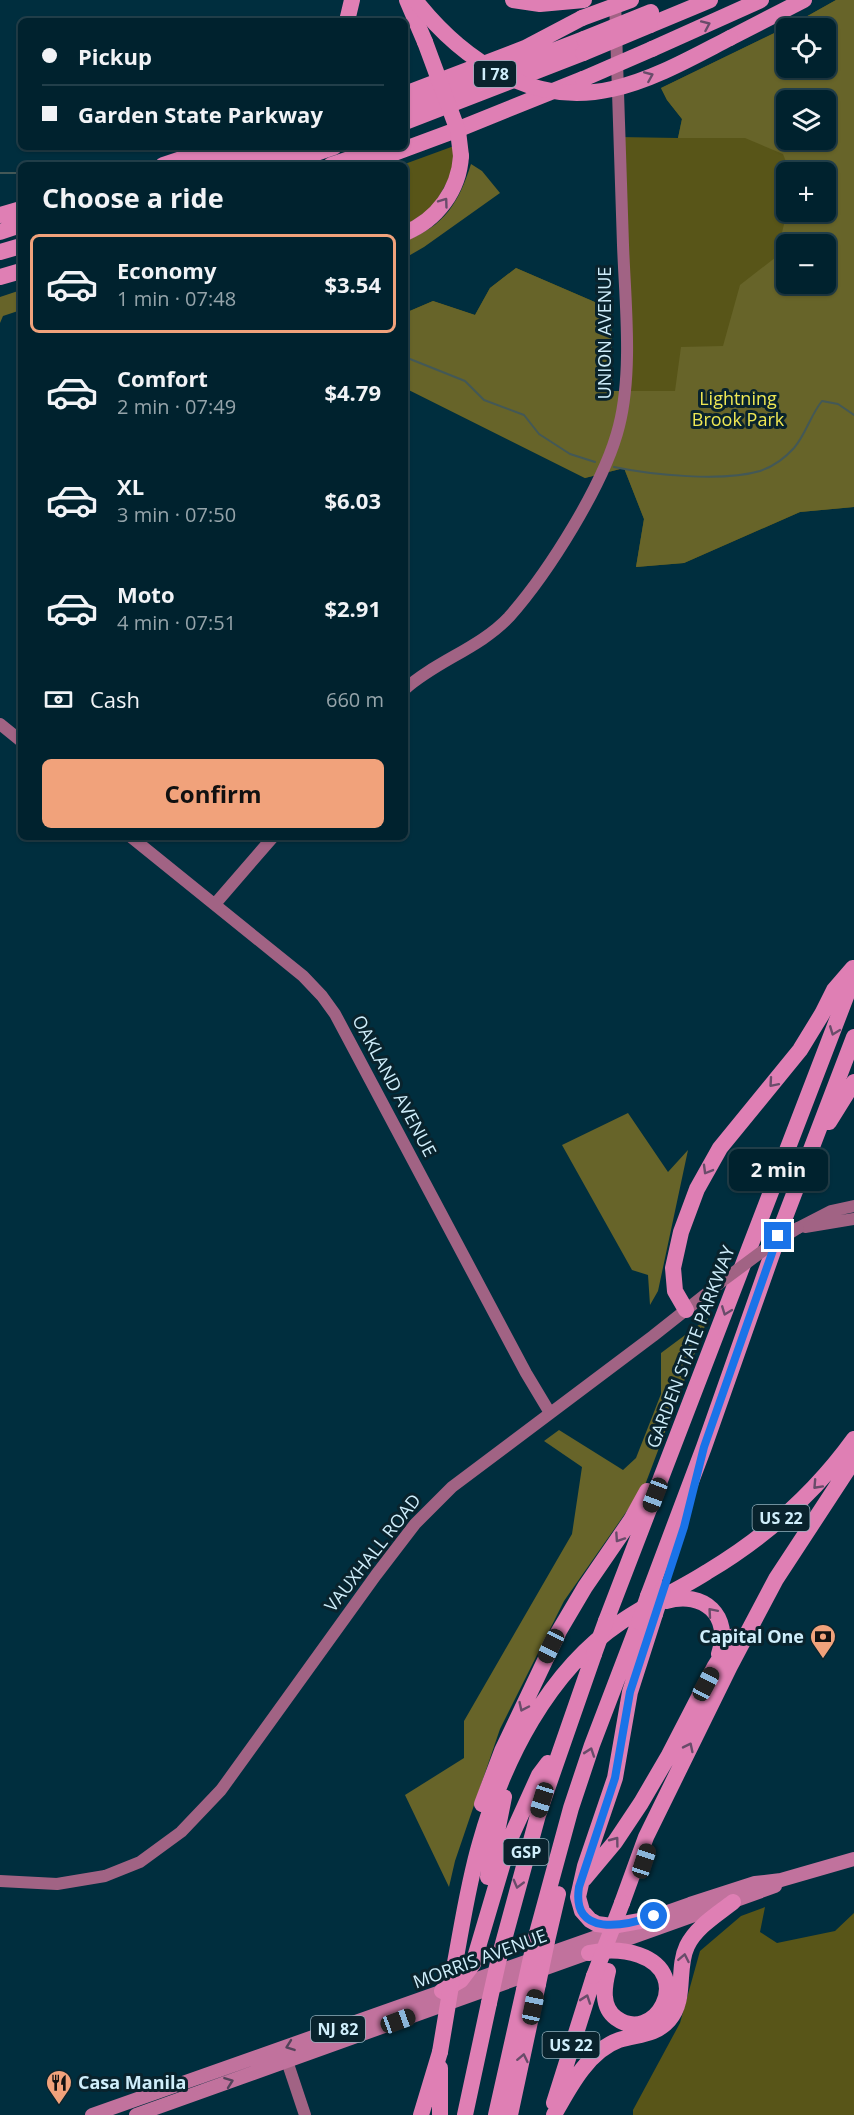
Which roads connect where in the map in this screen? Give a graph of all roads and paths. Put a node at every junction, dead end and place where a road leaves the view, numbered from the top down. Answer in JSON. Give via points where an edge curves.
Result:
{"nodes":[{"id":1,"x":352,"y":0,"type":"edge"},
{"id":2,"x":406,"y":0,"type":"edge"},
{"id":3,"x":414,"y":0,"type":"edge"},
{"id":4,"x":513,"y":0,"type":"edge"},
{"id":5,"x":583,"y":0,"type":"edge"},
{"id":6,"x":615,"y":0,"type":"edge"},
{"id":7,"x":631,"y":0,"type":"edge"},
{"id":8,"x":681,"y":0,"type":"edge"},
{"id":9,"x":710,"y":0,"type":"edge"},
{"id":10,"x":761,"y":0,"type":"edge"},
{"id":11,"x":804,"y":0,"type":"edge"},
{"id":12,"x":347,"y":18,"type":"edge"},
{"id":13,"x":582,"y":18,"type":"junction"},
{"id":14,"x":650,"y":19,"type":"junction"},
{"id":15,"x":425,"y":42,"type":"junction"},
{"id":16,"x":583,"y":46,"type":"junction"},
{"id":17,"x":408,"y":81,"type":"edge"},
{"id":18,"x":408,"y":93,"type":"edge"},
{"id":19,"x":539,"y":97,"type":"junction"},
{"id":20,"x":408,"y":107,"type":"edge"},
{"id":21,"x":408,"y":121,"type":"edge"},
{"id":22,"x":408,"y":139,"type":"edge"},
{"id":23,"x":408,"y":148,"type":"edge"},
{"id":24,"x":209,"y":150,"type":"edge"},
{"id":25,"x":252,"y":150,"type":"edge"},
{"id":26,"x":288,"y":150,"type":"edge"},
{"id":27,"x":325,"y":150,"type":"edge"},
{"id":28,"x":375,"y":150,"type":"edge"},
{"id":29,"x":404,"y":150,"type":"edge"},
{"id":30,"x":172,"y":162,"type":"edge"},
{"id":31,"x":218,"y":162,"type":"edge"},
{"id":32,"x":253,"y":162,"type":"edge"},
{"id":33,"x":290,"y":162,"type":"edge"},
{"id":34,"x":340,"y":162,"type":"edge"},
{"id":35,"x":370,"y":162,"type":"edge"},
{"id":36,"x":18,"y":210,"type":"edge"},
{"id":37,"x":0,"y":215,"type":"edge"},
{"id":38,"x":18,"y":226,"type":"edge"},
{"id":39,"x":408,"y":230,"type":"edge"},
{"id":40,"x":0,"y":232,"type":"edge"},
{"id":41,"x":18,"y":233,"type":"edge"},
{"id":42,"x":0,"y":238,"type":"edge"},
{"id":43,"x":18,"y":247,"type":"edge"},
{"id":44,"x":0,"y":252,"type":"edge"},
{"id":45,"x":18,"y":253,"type":"edge"},
{"id":46,"x":0,"y":257,"type":"edge"},
{"id":47,"x":18,"y":272,"type":"edge"},
{"id":48,"x":0,"y":276,"type":"edge"},
{"id":49,"x":408,"y":687,"type":"edge"},
{"id":50,"x":0,"y":724,"type":"edge"},
{"id":51,"x":18,"y":739,"type":"edge"},
{"id":52,"x":135,"y":840,"type":"edge"},
{"id":53,"x":270,"y":840,"type":"edge"},
{"id":54,"x":215,"y":904,"type":"junction"},
{"id":55,"x":854,"y":967,"type":"edge"},
{"id":56,"x":854,"y":976,"type":"edge"},
{"id":57,"x":854,"y":1037,"type":"edge"},
{"id":58,"x":854,"y":1082,"type":"edge"},
{"id":59,"x":808,"y":1156,"type":"junction"},
{"id":60,"x":854,"y":1206,"type":"edge"},
{"id":61,"x":854,"y":1211,"type":"edge"},
{"id":62,"x":854,"y":1219,"type":"edge"},
{"id":63,"x":834,"y":1223,"type":"junction"},
{"id":64,"x":798,"y":1228,"type":"junction"},
{"id":65,"x":686,"y":1310,"type":"junction"},
{"id":66,"x":550,"y":1413,"type":"junction"},
{"id":67,"x":679,"y":1432,"type":"junction"},
{"id":68,"x":854,"y":1439,"type":"edge"},
{"id":69,"x":854,"y":1460,"type":"edge"},
{"id":70,"x":776,"y":1579,"type":"junction"},
{"id":71,"x":656,"y":1593,"type":"junction"},
{"id":72,"x":622,"y":1621,"type":"junction"},
{"id":73,"x":715,"y":1666,"type":"junction"},
{"id":74,"x":519,"y":1747,"type":"junction"},
{"id":75,"x":560,"y":1748,"type":"junction"},
{"id":76,"x":854,"y":1859,"type":"edge"},
{"id":77,"x":781,"y":1880,"type":"junction"},
{"id":78,"x":0,"y":1881,"type":"edge"},
{"id":79,"x":579,"y":1887,"type":"junction"},
{"id":80,"x":733,"y":1902,"type":"junction"},
{"id":81,"x":640,"y":1921,"type":"junction"},
{"id":82,"x":460,"y":1936,"type":"junction"},
{"id":83,"x":589,"y":1953,"type":"junction"},
{"id":84,"x":476,"y":1954,"type":"junction"},
{"id":85,"x":601,"y":1973,"type":"junction"},
{"id":86,"x":531,"y":1987,"type":"junction"},
{"id":87,"x":442,"y":1992,"type":"junction"},
{"id":88,"x":440,"y":2052,"type":"junction"},
{"id":89,"x":287,"y":2061,"type":"junction"},
{"id":90,"x":92,"y":2115,"type":"edge"},
{"id":91,"x":136,"y":2115,"type":"edge"},
{"id":92,"x":305,"y":2115,"type":"edge"},
{"id":93,"x":421,"y":2115,"type":"edge"},
{"id":94,"x":430,"y":2115,"type":"edge"},
{"id":95,"x":440,"y":2115,"type":"edge"},
{"id":96,"x":465,"y":2115,"type":"edge"},
{"id":97,"x":496,"y":2115,"type":"edge"},
{"id":98,"x":510,"y":2115,"type":"edge"},
{"id":99,"x":553,"y":2115,"type":"edge"}],
"edges":[{"from":1,"to":12,"type":"highway"},
{"from":2,"to":15,"type":"highway"},
{"from":3,"to":11,"type":"highway","one_way":true,"bridge":true,"via":[[448,36],[485,66],[519,84],[552,92],[587,93],[621,87],[655,74]]},
{"from":3,"to":15,"type":"highway"},
{"from":4,"to":5,"type":"highway","via":[[540,4]]},
{"from":6,"to":49,"type":"street","name":"UNION AVENUE","via":[[626,305],[620,424],[603,470],[565,538],[508,617],[482,640]]},
{"from":7,"to":13,"type":"highway","number":"I 78","bridge":true},
{"from":8,"to":14,"type":"highway","number":"I 78"},
{"from":9,"to":14,"type":"highway","number":"I 78"},
{"from":19,"to":10,"type":"highway","number":"I 78","one_way":true,"bridge":true},
{"from":13,"to":17,"type":"highway","number":"I 78"},
{"from":13,"to":18,"type":"highway","via":[[525,48]]},
{"from":14,"to":16,"type":"highway","number":"I 78","bridge":true},
{"from":39,"to":15,"type":"highway","one_way":true,"bridge":true,"via":[[426,221],[445,201],[458,177],[461,156],[458,131]]},
{"from":16,"to":20,"type":"highway","number":"I 78"},
{"from":16,"to":21,"type":"highway","number":"I 78"},
{"from":19,"to":22,"type":"highway","via":[[463,118]]},
{"from":19,"to":23,"type":"highway","number":"I 78"},
{"from":24,"to":30,"type":"highway"},
{"from":25,"to":31,"type":"highway"},
{"from":26,"to":32,"type":"highway"},
{"from":27,"to":33,"type":"highway"},
{"from":28,"to":34,"type":"highway"},
{"from":29,"to":35,"type":"highway","number":"I 78"},
{"from":36,"to":37,"type":"highway"},
{"from":38,"to":40,"type":"highway"},
{"from":41,"to":42,"type":"highway"},
{"from":43,"to":44,"type":"highway"},
{"from":45,"to":46,"type":"highway"},
{"from":47,"to":48,"type":"highway"},
{"from":50,"to":51,"type":"street"},
{"from":52,"to":54,"type":"street","name":"OAKLAND AVENUE"},
{"from":53,"to":54,"type":"street"},
{"from":54,"to":66,"type":"street","name":"OAKLAND AVENUE","via":[[303,976],[335,1014]]},
{"from":55,"to":65,"type":"highway","one_way":true,"via":[[834,990],[800,1050],[725,1141],[702,1179],[688,1211],[674,1262],[675,1291]]},
{"from":56,"to":67,"type":"highway","name":"GARDEN STATE PARKWAY","number":"GSP","one_way":true},
{"from":57,"to":59,"type":"highway","name":"GARDEN STATE PARKWAY","number":"GSP"},
{"from":58,"to":59,"type":"highway"},
{"from":59,"to":71,"type":"highway","name":"GARDEN STATE PARKWAY","number":"GSP"},
{"from":60,"to":64,"type":"street","name":"VAUXHALL ROAD","via":[[831,1211]]},
{"from":61,"to":63,"type":"street"},
{"from":62,"to":63,"type":"street","name":"VAUXHALL ROAD"},
{"from":63,"to":64,"type":"street","name":"VAUXHALL ROAD"},
{"from":64,"to":65,"type":"street","name":"VAUXHALL ROAD","bridge":true},
{"from":65,"to":66,"type":"street","name":"VAUXHALL ROAD"},
{"from":66,"to":78,"type":"street","name":"VAUXHALL ROAD","via":[[452,1487],[415,1524],[221,1790],[181,1832],[140,1862],[105,1876],[57,1884]]},
{"from":67,"to":72,"type":"highway","name":"GARDEN STATE PARKWAY","number":"GSP"},
{"from":67,"to":82,"type":"highway","one_way":true,"via":[[631,1520],[564,1621],[502,1751],[473,1837],[459,1905]]},
{"from":68,"to":72,"type":"highway","number":"US 22","one_way":true,"via":[[817,1486],[764,1533],[706,1573]]},
{"from":69,"to":70,"type":"highway","number":"US 22"},
{"from":70,"to":73,"type":"highway","via":[[756,1600]]},
{"from":85,"to":70,"type":"highway","number":"US 22","one_way":true,"bridge":true,"via":[[646,1837]]},
{"from":71,"to":72,"type":"highway","name":"GARDEN STATE PARKWAY","number":"GSP","bridge":true},
{"from":71,"to":79,"type":"highway","bridge":true,"via":[[655,1614],[630,1692],[615,1778]]},
{"from":73,"to":72,"type":"highway","one_way":true,"via":[[723,1642],[722,1628],[714,1612],[699,1600],[676,1598]]},
{"from":72,"to":74,"type":"highway","number":"US 22","via":[[569,1667],[543,1702]]},
{"from":72,"to":75,"type":"highway","name":"GARDEN STATE PARKWAY","number":"GSP","bridge":true,"via":[[594,1654]]},
{"from":86,"to":72,"type":"highway","name":"GARDEN STATE PARKWAY","number":"GSP","one_way":true,"bridge":true,"via":[[571,1808],[592,1745]]},
{"from":79,"to":73,"type":"highway","one_way":true,"via":[[641,1803]]},
{"from":74,"to":82,"type":"highway","number":"US 22","via":[[484,1830]]},
{"from":74,"to":84,"type":"highway","via":[[504,1798]]},
{"from":75,"to":84,"type":"highway","via":[[539,1775],[514,1830]]},
{"from":75,"to":96,"type":"highway","name":"GARDEN STATE PARKWAY","number":"GSP","one_way":true,"bridge":true,"via":[[528,1847],[499,1958]]},
{"from":76,"to":77,"type":"main road","name":"MORRIS AVENUE","number":"NJ 82"},
{"from":77,"to":80,"type":"main road","name":"MORRIS AVENUE","number":"NJ 82"},
{"from":77,"to":81,"type":"main road","name":"MORRIS AVENUE","number":"NJ 82","via":[[755,1883]]},
{"from":79,"to":81,"type":"highway","via":[[580,1907],[594,1922],[612,1926]]},
{"from":80,"to":83,"type":"main road","name":"MORRIS AVENUE","number":"NJ 82"},
{"from":99,"to":80,"type":"highway","one_way":true,"via":[[587,2064],[603,2049],[652,2032],[672,2016],[679,1998],[684,1955],[694,1935]]},
{"from":81,"to":87,"type":"main road","name":"MORRIS AVENUE","number":"NJ 82"},
{"from":82,"to":88,"type":"highway","number":"US 22","bridge":true},
{"from":83,"to":85,"type":"highway","via":[[623,1950],[656,1964],[667,1981],[663,2006],[645,2022],[630,2024],[621,2020],[610,2011]]},
{"from":83,"to":89,"type":"main road","name":"MORRIS AVENUE","number":"NJ 82"},
{"from":84,"to":87,"type":"highway","via":[[464,1976]]},
{"from":99,"to":85,"type":"highway","number":"US 22","one_way":true},
{"from":86,"to":97,"type":"highway","name":"GARDEN STATE PARKWAY","number":"GSP"},
{"from":98,"to":86,"type":"highway","one_way":true},
{"from":87,"to":90,"type":"main road","name":"MORRIS AVENUE","number":"NJ 82","one_way":true},
{"from":88,"to":93,"type":"highway"},
{"from":88,"to":94,"type":"highway","number":"US 22"},
{"from":88,"to":95,"type":"highway"},
{"from":91,"to":89,"type":"main road","name":"MORRIS AVENUE","number":"NJ 82","one_way":true},
{"from":89,"to":92,"type":"street"}]}
